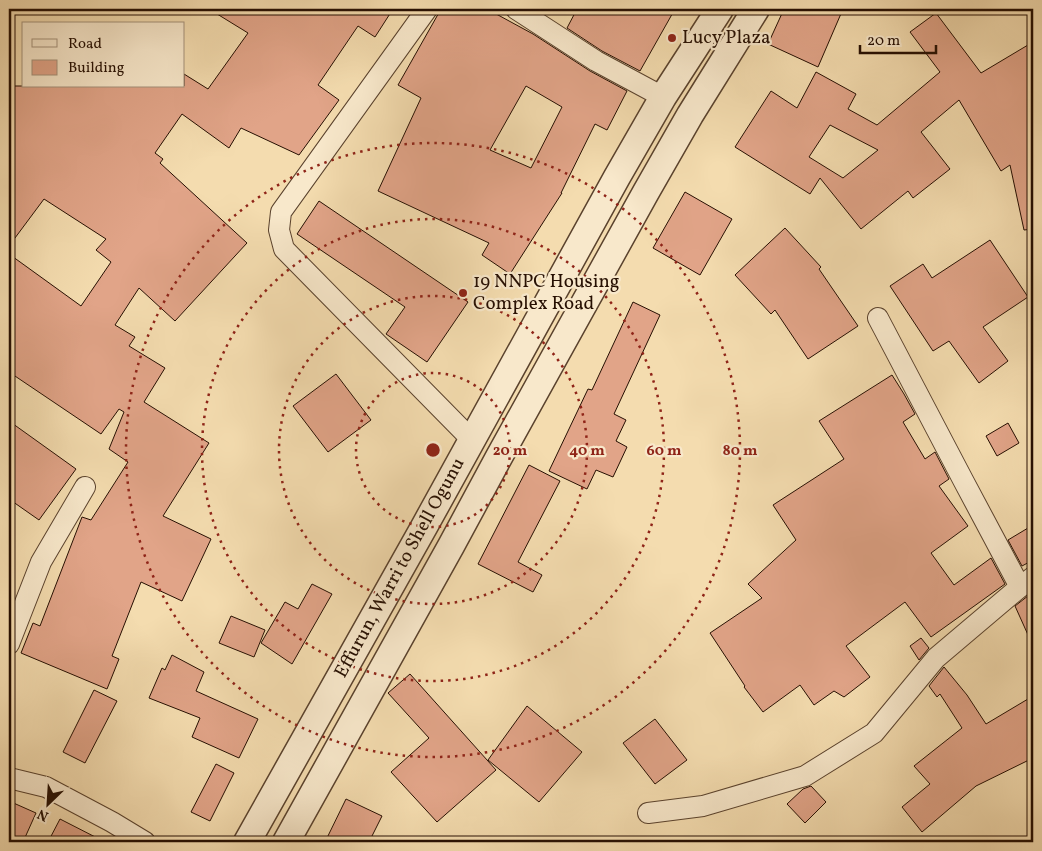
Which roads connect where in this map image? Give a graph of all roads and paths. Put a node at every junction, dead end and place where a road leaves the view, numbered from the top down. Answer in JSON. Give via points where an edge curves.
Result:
{"nodes":[{"id":1,"x":427,"y":9,"type":"edge"},
{"id":2,"x":516,"y":9,"type":"edge"},
{"id":3,"x":720,"y":9,"type":"edge"},
{"id":4,"x":756,"y":9,"type":"edge"},
{"id":5,"x":663,"y":97,"type":"junction"},
{"id":6,"x":878,"y":318,"type":"dead end"},
{"id":7,"x":472,"y":440,"type":"junction"},
{"id":8,"x":85,"y":488,"type":"dead end"},
{"id":9,"x":1027,"y":582,"type":"edge"},
{"id":10,"x":9,"y":644,"type":"edge"},
{"id":11,"x":9,"y":778,"type":"edge"},
{"id":12,"x":648,"y":812,"type":"dead end"},
{"id":13,"x":145,"y":842,"type":"edge"},
{"id":14,"x":247,"y":842,"type":"edge"},
{"id":15,"x":286,"y":842,"type":"edge"}],
"edges":[{"from":1,"to":7,"type":"street","via":[[281,212],[280,230],[284,248]]},
{"from":2,"to":5,"type":"street","via":[[596,61]]},
{"from":3,"to":5,"type":"street","name":"Effurun, Warri to Shell Ogunu"},
{"from":4,"to":15,"type":"street","name":"Effurun, Warri to Shell Ogunu","via":[[690,114]]},
{"from":5,"to":7,"type":"street","name":"Effurun, Warri to Shell Ogunu"},
{"from":6,"to":9,"type":"street","via":[[963,480]]},
{"from":7,"to":14,"type":"street","name":"Effurun, Warri to Shell Ogunu"},
{"from":8,"to":10,"type":"street","via":[[41,562]]},
{"from":9,"to":12,"type":"street","via":[[936,658],[874,733],[805,776],[703,806]]},
{"from":11,"to":13,"type":"street","via":[[46,787]]}]}
